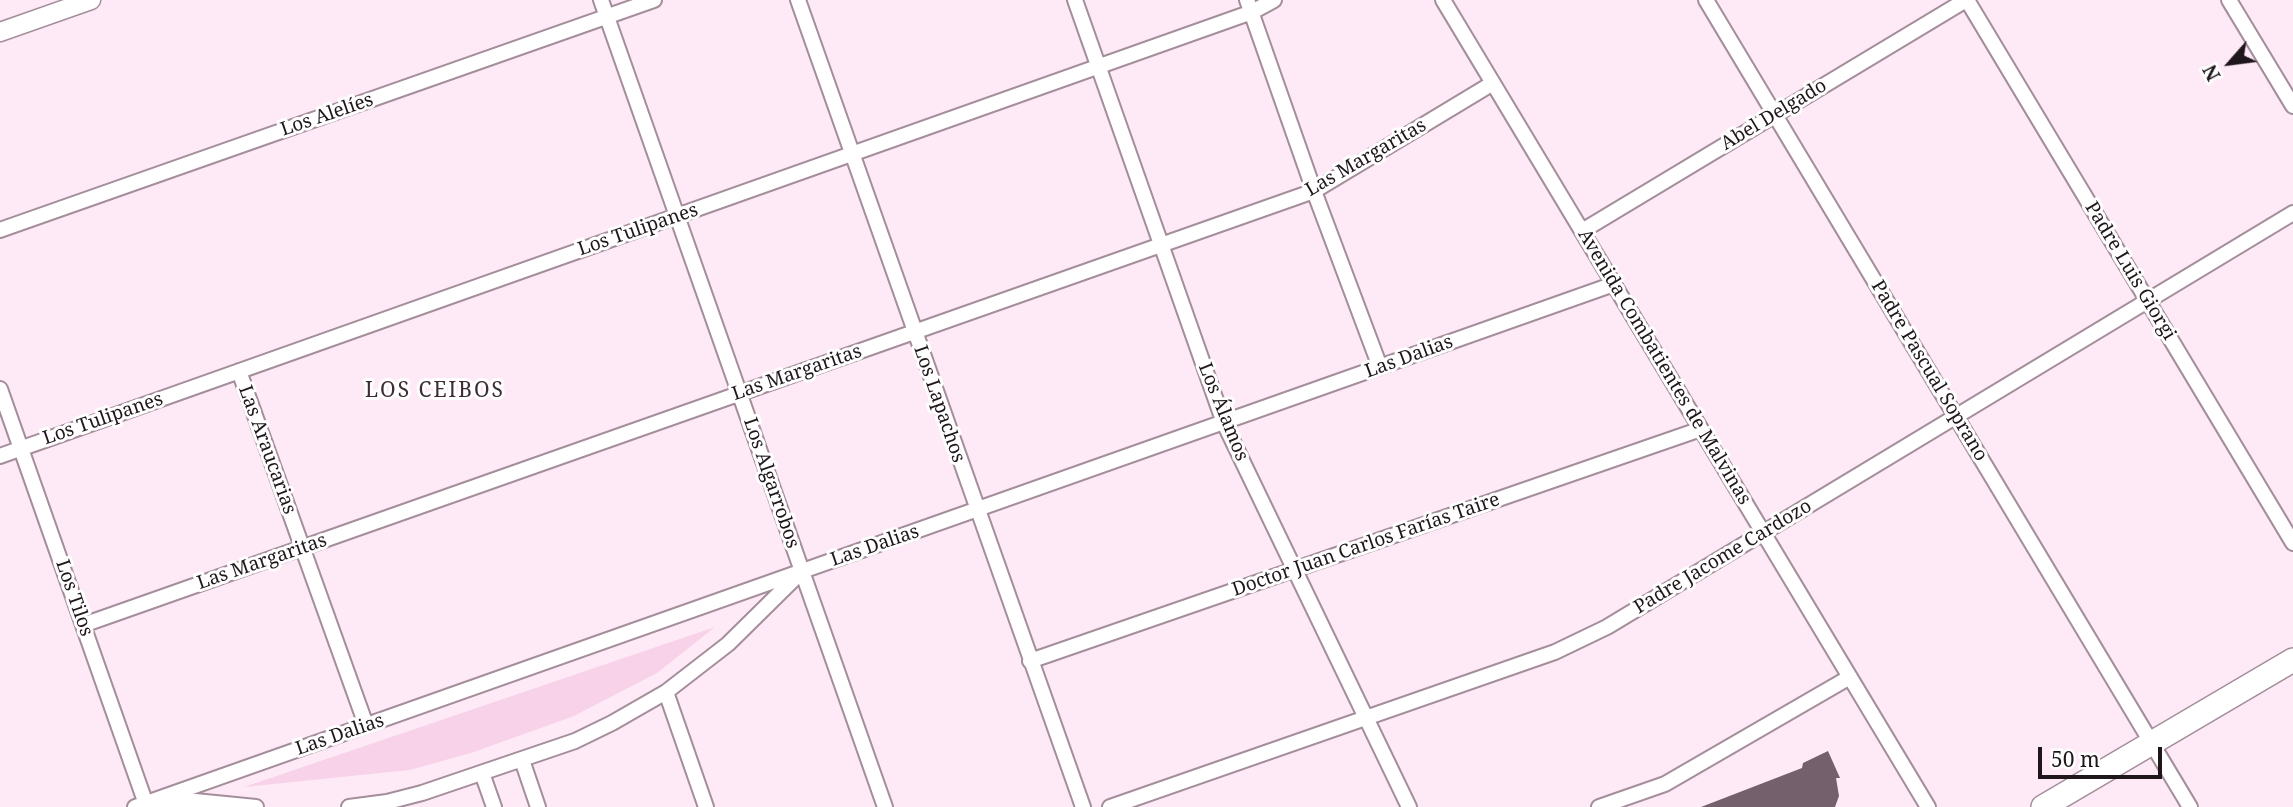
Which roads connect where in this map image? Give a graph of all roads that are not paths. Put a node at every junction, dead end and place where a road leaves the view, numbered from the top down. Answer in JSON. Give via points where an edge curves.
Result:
{"nodes":[{"id":1,"x":91,"y":0,"type":"edge"},
{"id":2,"x":601,"y":0,"type":"edge"},
{"id":3,"x":654,"y":0,"type":"edge"},
{"id":4,"x":798,"y":0,"type":"edge"},
{"id":5,"x":1075,"y":0,"type":"edge"},
{"id":6,"x":1274,"y":0,"type":"edge"},
{"id":7,"x":1443,"y":0,"type":"edge"},
{"id":8,"x":1706,"y":0,"type":"edge"},
{"id":9,"x":1967,"y":0,"type":"edge"},
{"id":10,"x":2229,"y":0,"type":"edge"},
{"id":11,"x":1250,"y":6,"type":"edge"},
{"id":12,"x":607,"y":16,"type":"junction"},
{"id":13,"x":0,"y":32,"type":"edge"},
{"id":14,"x":1099,"y":67,"type":"junction"},
{"id":15,"x":1493,"y":83,"type":"junction"},
{"id":16,"x":2293,"y":106,"type":"edge"},
{"id":17,"x":1775,"y":115,"type":"junction"},
{"id":18,"x":852,"y":154,"type":"junction"},
{"id":19,"x":1314,"y":191,"type":"junction"},
{"id":20,"x":2293,"y":212,"type":"edge"},
{"id":21,"x":677,"y":216,"type":"junction"},
{"id":22,"x":0,"y":230,"type":"edge"},
{"id":23,"x":1582,"y":231,"type":"junction"},
{"id":24,"x":1161,"y":245,"type":"junction"},
{"id":25,"x":1614,"y":284,"type":"junction"},
{"id":26,"x":2147,"y":300,"type":"junction"},
{"id":27,"x":914,"y":332,"type":"junction"},
{"id":28,"x":1380,"y":367,"type":"junction"},
{"id":29,"x":239,"y":371,"type":"junction"},
{"id":30,"x":0,"y":389,"type":"edge"},
{"id":31,"x":740,"y":394,"type":"junction"},
{"id":32,"x":1956,"y":416,"type":"junction"},
{"id":33,"x":1224,"y":423,"type":"junction"},
{"id":34,"x":1701,"y":429,"type":"junction"},
{"id":35,"x":21,"y":448,"type":"junction"},
{"id":36,"x":0,"y":456,"type":"edge"},
{"id":37,"x":977,"y":510,"type":"junction"},
{"id":38,"x":1763,"y":532,"type":"junction"},
{"id":39,"x":2293,"y":543,"type":"edge"},
{"id":40,"x":302,"y":548,"type":"junction"},
{"id":41,"x":1295,"y":570,"type":"junction"},
{"id":42,"x":802,"y":572,"type":"junction"},
{"id":43,"x":83,"y":625,"type":"junction"},
{"id":44,"x":2293,"y":660,"type":"edge"},
{"id":45,"x":1030,"y":661,"type":"junction"},
{"id":46,"x":1850,"y":677,"type":"junction"},
{"id":47,"x":666,"y":692,"type":"junction"},
{"id":48,"x":1366,"y":717,"type":"junction"},
{"id":49,"x":366,"y":725,"type":"junction"},
{"id":50,"x":2151,"y":743,"type":"junction"},
{"id":51,"x":522,"y":760,"type":"junction"},
{"id":52,"x":482,"y":773,"type":"junction"},
{"id":53,"x":143,"y":806,"type":"edge"},
{"id":54,"x":256,"y":807,"type":"edge"},
{"id":55,"x":349,"y":807,"type":"edge"},
{"id":56,"x":494,"y":807,"type":"edge"},
{"id":57,"x":538,"y":807,"type":"edge"},
{"id":58,"x":706,"y":807,"type":"edge"},
{"id":59,"x":884,"y":807,"type":"edge"},
{"id":60,"x":1083,"y":807,"type":"edge"},
{"id":61,"x":1110,"y":807,"type":"edge"},
{"id":62,"x":1409,"y":807,"type":"edge"},
{"id":63,"x":1599,"y":807,"type":"edge"},
{"id":64,"x":1928,"y":807,"type":"edge"},
{"id":65,"x":2043,"y":807,"type":"edge"},
{"id":66,"x":2190,"y":807,"type":"edge"}],
"edges":[{"from":1,"to":13,"type":"street"},
{"from":2,"to":12,"type":"street","name":"Los Algarrobos"},
{"from":3,"to":12,"type":"street","name":"Los Alelíes"},
{"from":4,"to":18,"type":"street","name":"Los Lapachos"},
{"from":5,"to":14,"type":"street","name":"Los Álamos"},
{"from":6,"to":11,"type":"street","name":"Los Tulipanes"},
{"from":7,"to":15,"type":"street","name":"Avenida Combatientes de Malvinas"},
{"from":8,"to":17,"type":"street","name":"Padre Pascual Soprano"},
{"from":9,"to":17,"type":"street","name":"Abel Delgado"},
{"from":9,"to":26,"type":"street","name":"Padre Luis Giorgi"},
{"from":10,"to":16,"type":"street"},
{"from":11,"to":14,"type":"street","name":"Los Tulipanes"},
{"from":11,"to":19,"type":"street"},
{"from":12,"to":21,"type":"street","name":"Los Algarrobos"},
{"from":12,"to":22,"type":"street","name":"Los Alelíes"},
{"from":14,"to":18,"type":"street","name":"Los Tulipanes"},
{"from":14,"to":24,"type":"street","name":"Los Álamos"},
{"from":15,"to":19,"type":"street","name":"Las Margaritas"},
{"from":15,"to":23,"type":"street","name":"Avenida Combatientes de Malvinas"},
{"from":17,"to":23,"type":"street","name":"Abel Delgado"},
{"from":17,"to":32,"type":"street","name":"Padre Pascual Soprano"},
{"from":18,"to":21,"type":"street","name":"Los Tulipanes"},
{"from":18,"to":27,"type":"street","name":"Los Lapachos"},
{"from":19,"to":24,"type":"street","name":"Las Margaritas"},
{"from":19,"to":28,"type":"street"},
{"from":20,"to":26,"type":"street","name":"Padre Jacome Cardozo"},
{"from":21,"to":29,"type":"street","name":"Los Tulipanes"},
{"from":21,"to":31,"type":"street","name":"Los Algarrobos"},
{"from":23,"to":25,"type":"street","name":"Avenida Combatientes de Malvinas"},
{"from":24,"to":27,"type":"street","name":"Las Margaritas"},
{"from":24,"to":33,"type":"street","name":"Los Álamos"},
{"from":25,"to":28,"type":"street","name":"Las Dalias"},
{"from":25,"to":34,"type":"street","name":"Avenida Combatientes de Malvinas"},
{"from":26,"to":32,"type":"street","name":"Padre Jacome Cardozo"},
{"from":26,"to":39,"type":"street","name":"Padre Luis Giorgi"},
{"from":27,"to":31,"type":"street","name":"Las Margaritas"},
{"from":27,"to":37,"type":"street","name":"Los Lapachos"},
{"from":28,"to":33,"type":"street","name":"Las Dalias"},
{"from":29,"to":35,"type":"street","name":"Los Tulipanes"},
{"from":29,"to":40,"type":"street","name":"Las Araucarias"},
{"from":30,"to":35,"type":"street","name":"Los Tilos"},
{"from":31,"to":40,"type":"street","name":"Las Margaritas"},
{"from":31,"to":42,"type":"street","name":"Los Algarrobos"},
{"from":32,"to":38,"type":"street","name":"Padre Jacome Cardozo"},
{"from":32,"to":50,"type":"street","name":"Padre Pascual Soprano"},
{"from":33,"to":37,"type":"street","name":"Las Dalias"},
{"from":33,"to":41,"type":"street","name":"Los Álamos"},
{"from":34,"to":38,"type":"street","name":"Avenida Combatientes de Malvinas"},
{"from":34,"to":41,"type":"street","name":"Doctor Juan Carlos Farías Taire"},
{"from":35,"to":36,"type":"street","name":"Los Tulipanes"},
{"from":35,"to":43,"type":"street","name":"Los Tilos"},
{"from":37,"to":42,"type":"street","name":"Las Dalias"},
{"from":37,"to":45,"type":"street","name":"Los Lapachos"},
{"from":38,"to":46,"type":"street","name":"Avenida Combatientes de Malvinas"},
{"from":38,"to":48,"type":"street","name":"Padre Jacome Cardozo","via":[[1566,647]]},
{"from":40,"to":43,"type":"street","name":"Las Margaritas"},
{"from":40,"to":49,"type":"street","name":"Las Araucarias"},
{"from":41,"to":45,"type":"street","name":"Doctor Juan Carlos Farías Taire"},
{"from":41,"to":48,"type":"street","name":"Los Álamos"},
{"from":42,"to":47,"type":"street","via":[[727,644]]},
{"from":42,"to":49,"type":"street","name":"Las Dalias"},
{"from":42,"to":59,"type":"street","name":"Los Algarrobos"},
{"from":43,"to":53,"type":"street","name":"Los Tilos"},
{"from":44,"to":50,"type":"main road"},
{"from":45,"to":60,"type":"street","name":"Los Lapachos"},
{"from":46,"to":63,"type":"street","via":[[1665,784]]},
{"from":46,"to":64,"type":"street","name":"Avenida Combatientes de Malvinas"},
{"from":47,"to":51,"type":"street","via":[[575,741]]},
{"from":47,"to":58,"type":"street"},
{"from":48,"to":61,"type":"street","name":"Padre Jacome Cardozo"},
{"from":48,"to":62,"type":"street","name":"Los Álamos"},
{"from":49,"to":53,"type":"street","name":"Las Dalias"},
{"from":50,"to":65,"type":"main road"},
{"from":50,"to":66,"type":"street","name":"Padre Pascual Soprano"},
{"from":51,"to":52,"type":"street"},
{"from":51,"to":57,"type":"street"},
{"from":52,"to":55,"type":"street","via":[[387,802]]},
{"from":52,"to":56,"type":"street"},
{"from":53,"to":54,"type":"street","via":[[195,801]]}]}
